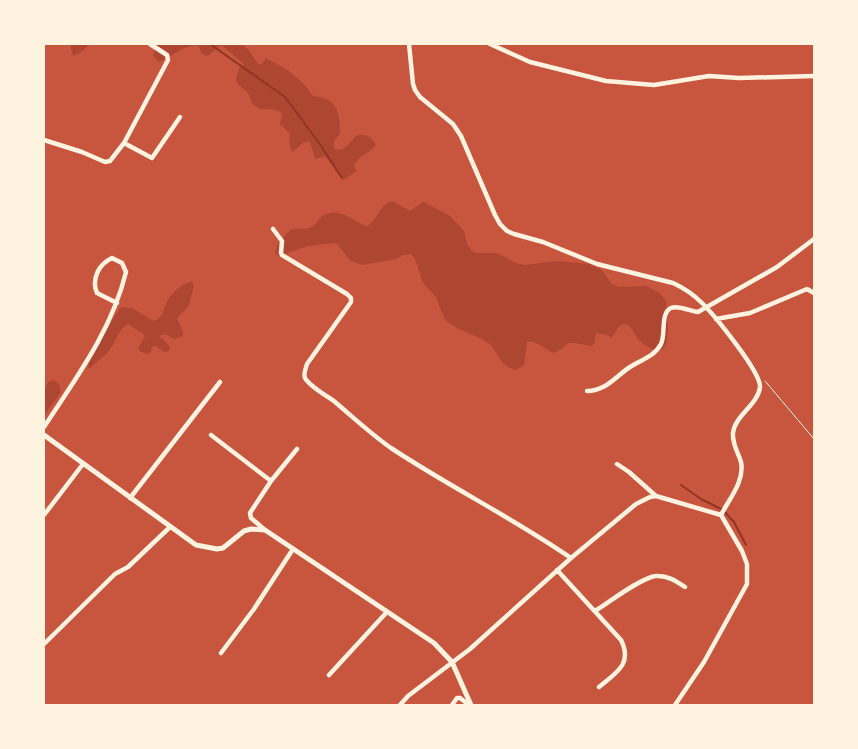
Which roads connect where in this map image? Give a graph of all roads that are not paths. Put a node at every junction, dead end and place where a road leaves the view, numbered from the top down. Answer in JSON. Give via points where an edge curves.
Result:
{"nodes":[{"id":1,"x":150,"y":44,"type":"edge"},
{"id":2,"x":409,"y":44,"type":"edge"},
{"id":3,"x":490,"y":44,"type":"edge"},
{"id":4,"x":814,"y":76,"type":"edge"},
{"id":5,"x":180,"y":117,"type":"dead end"},
{"id":6,"x":44,"y":140,"type":"edge"},
{"id":7,"x":124,"y":143,"type":"junction"},
{"id":8,"x":273,"y":229,"type":"dead end"},
{"id":9,"x":814,"y":239,"type":"edge"},
{"id":10,"x":814,"y":293,"type":"edge"},
{"id":11,"x":117,"y":303,"type":"junction"},
{"id":12,"x":706,"y":307,"type":"junction"},
{"id":13,"x":716,"y":319,"type":"junction"},
{"id":14,"x":220,"y":382,"type":"dead end"},
{"id":15,"x":587,"y":391,"type":"dead end"},
{"id":16,"x":44,"y":427,"type":"edge"},
{"id":17,"x":44,"y":435,"type":"edge"},
{"id":18,"x":211,"y":435,"type":"dead end"},
{"id":19,"x":297,"y":449,"type":"dead end"},
{"id":20,"x":83,"y":464,"type":"junction"},
{"id":21,"x":617,"y":464,"type":"dead end"},
{"id":22,"x":271,"y":481,"type":"junction"},
{"id":23,"x":656,"y":496,"type":"junction"},
{"id":24,"x":130,"y":498,"type":"junction"},
{"id":25,"x":722,"y":514,"type":"junction"},
{"id":26,"x":44,"y":516,"type":"edge"},
{"id":27,"x":170,"y":527,"type":"junction"},
{"id":28,"x":265,"y":530,"type":"junction"},
{"id":29,"x":293,"y":549,"type":"junction"},
{"id":30,"x":571,"y":558,"type":"junction"},
{"id":31,"x":558,"y":570,"type":"junction"},
{"id":32,"x":685,"y":587,"type":"dead end"},
{"id":33,"x":595,"y":611,"type":"junction"},
{"id":34,"x":386,"y":613,"type":"junction"},
{"id":35,"x":44,"y":644,"type":"edge"},
{"id":36,"x":221,"y":653,"type":"dead end"},
{"id":37,"x":452,"y":662,"type":"junction"},
{"id":38,"x":328,"y":675,"type":"dead end"},
{"id":39,"x":599,"y":687,"type":"dead end"},
{"id":40,"x":400,"y":705,"type":"edge"},
{"id":41,"x":452,"y":705,"type":"edge"},
{"id":42,"x":470,"y":705,"type":"edge"},
{"id":43,"x":676,"y":705,"type":"edge"}],
"edges":[{"from":1,"to":7,"type":"street","via":[[167,55],[168,60]]},
{"from":2,"to":12,"type":"street","via":[[415,90],[453,124],[495,215],[507,231],[597,264],[674,283]]},
{"from":3,"to":4,"type":"street","via":[[530,62],[606,81],[654,85],[709,76]]},
{"from":5,"to":7,"type":"street","via":[[152,158]]},
{"from":6,"to":7,"type":"street","via":[[105,162],[110,161]]},
{"from":8,"to":30,"type":"street","via":[[282,241],[282,255],[347,294],[351,302],[308,364],[304,373],[310,384],[391,447]]},
{"from":9,"to":12,"type":"street","via":[[777,267]]},
{"from":10,"to":13,"type":"street","via":[[807,289],[750,313]]},
{"from":11,"to":11,"type":"street","via":[[126,272],[122,263],[112,258],[102,265],[95,288],[97,293]]},
{"from":11,"to":16,"type":"street","via":[[96,346]]},
{"from":12,"to":13,"type":"street"},
{"from":12,"to":15,"type":"street","via":[[698,312],[669,309],[665,315],[663,339],[654,353],[604,387]]},
{"from":13,"to":25,"type":"street","via":[[760,381],[756,398],[733,431],[741,472]]},
{"from":14,"to":24,"type":"street"},
{"from":17,"to":20,"type":"street"},
{"from":18,"to":22,"type":"street"},
{"from":19,"to":22,"type":"street"},
{"from":20,"to":24,"type":"street"},
{"from":20,"to":26,"type":"street"},
{"from":21,"to":23,"type":"street"},
{"from":22,"to":28,"type":"street","via":[[250,513],[251,518]]},
{"from":23,"to":25,"type":"street"},
{"from":23,"to":30,"type":"street","via":[[636,504]]},
{"from":24,"to":27,"type":"street"},
{"from":25,"to":43,"type":"street","via":[[747,564],[747,584]]},
{"from":27,"to":28,"type":"street","via":[[196,545],[212,549],[223,548],[244,531]]},
{"from":27,"to":35,"type":"street","via":[[128,567],[115,574]]},
{"from":28,"to":29,"type":"street"},
{"from":29,"to":34,"type":"street"},
{"from":29,"to":36,"type":"street"},
{"from":30,"to":31,"type":"street"},
{"from":31,"to":33,"type":"street"},
{"from":31,"to":37,"type":"street"},
{"from":32,"to":33,"type":"street","via":[[667,577],[655,576]]},
{"from":33,"to":39,"type":"street","via":[[625,647],[625,661],[621,669]]},
{"from":34,"to":37,"type":"street","via":[[434,643]]},
{"from":34,"to":38,"type":"street"},
{"from":37,"to":40,"type":"street"},
{"from":37,"to":42,"type":"street"},
{"from":41,"to":42,"type":"street","via":[[460,698]]}]}
